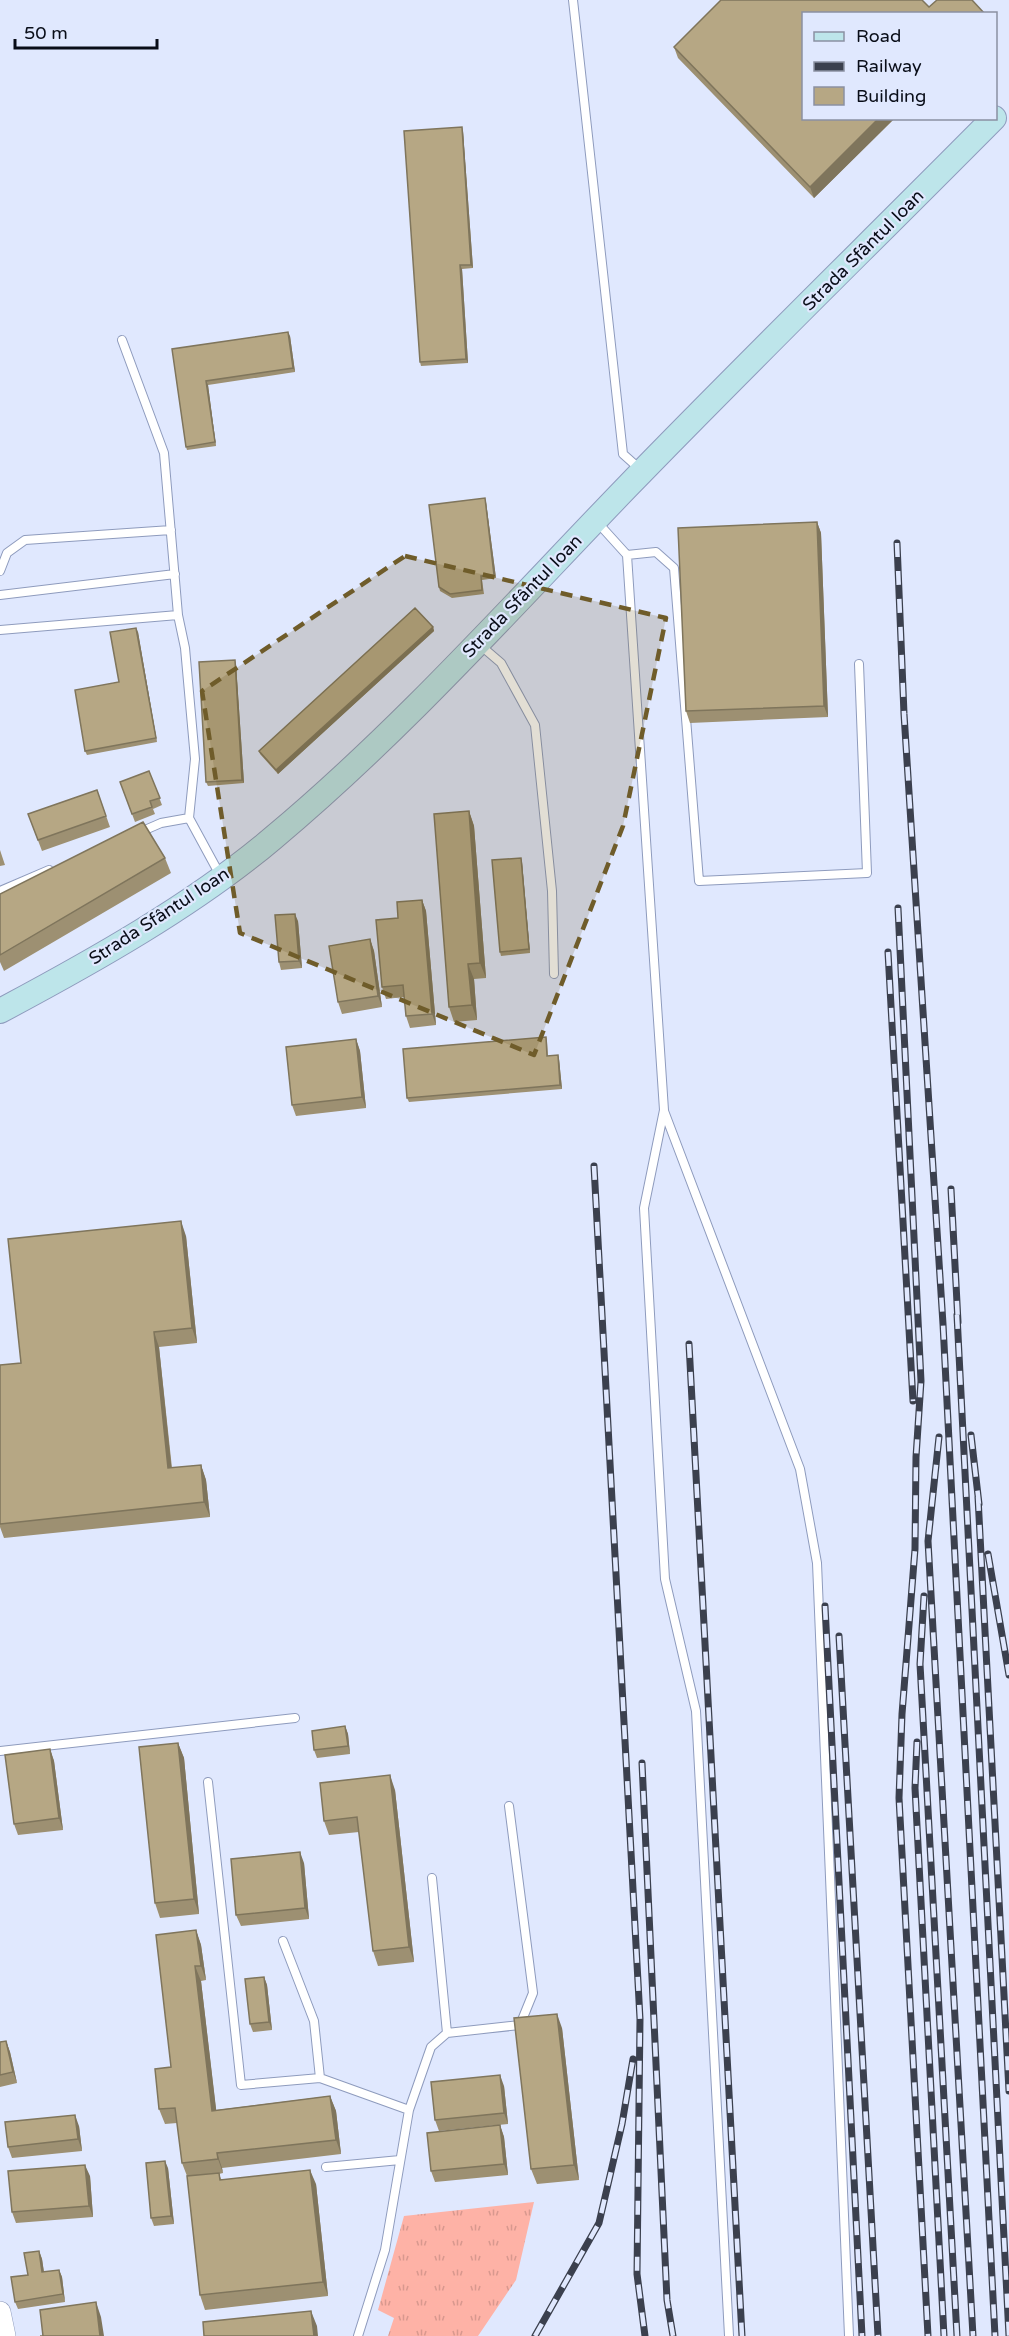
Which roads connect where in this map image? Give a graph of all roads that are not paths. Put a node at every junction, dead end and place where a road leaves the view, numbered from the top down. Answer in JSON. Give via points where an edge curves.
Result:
{"nodes":[{"id":1,"x":573,"y":0,"type":"edge"},
{"id":2,"x":1009,"y":104,"type":"edge"},
{"id":3,"x":997,"y":116,"type":"edge"},
{"id":4,"x":993,"y":120,"type":"edge"},
{"id":5,"x":122,"y":340,"type":"dead end"},
{"id":6,"x":642,"y":471,"type":"junction"},
{"id":7,"x":595,"y":520,"type":"junction"},
{"id":8,"x":171,"y":530,"type":"junction"},
{"id":9,"x":627,"y":555,"type":"junction"},
{"id":10,"x":0,"y":571,"type":"edge"},
{"id":11,"x":175,"y":574,"type":"junction"},
{"id":12,"x":0,"y":595,"type":"edge"},
{"id":13,"x":178,"y":615,"type":"junction"},
{"id":14,"x":0,"y":630,"type":"edge"},
{"id":15,"x":477,"y":644,"type":"junction"},
{"id":16,"x":859,"y":664,"type":"dead end"},
{"id":17,"x":189,"y":818,"type":"junction"},
{"id":18,"x":129,"y":837,"type":"edge"},
{"id":19,"x":54,"y":868,"type":"edge"},
{"id":20,"x":222,"y":878,"type":"junction"},
{"id":21,"x":0,"y":891,"type":"edge"},
{"id":22,"x":554,"y":974,"type":"dead end"},
{"id":23,"x":0,"y":1011,"type":"edge"},
{"id":24,"x":664,"y":1110,"type":"junction"},
{"id":25,"x":295,"y":1718,"type":"dead end"},
{"id":26,"x":0,"y":1751,"type":"edge"},
{"id":27,"x":208,"y":1782,"type":"dead end"},
{"id":28,"x":509,"y":1806,"type":"dead end"},
{"id":29,"x":432,"y":1878,"type":"dead end"},
{"id":30,"x":283,"y":1941,"type":"dead end"},
{"id":31,"x":447,"y":2033,"type":"junction"},
{"id":32,"x":320,"y":2078,"type":"junction"},
{"id":33,"x":409,"y":2109,"type":"junction"},
{"id":34,"x":400,"y":2160,"type":"junction"},
{"id":35,"x":326,"y":2167,"type":"dead end"},
{"id":36,"x":0,"y":2312,"type":"edge"},
{"id":37,"x":5,"y":2336,"type":"edge"},
{"id":38,"x":358,"y":2336,"type":"edge"},
{"id":39,"x":729,"y":2336,"type":"edge"},
{"id":40,"x":849,"y":2336,"type":"edge"}],
"edges":[{"from":1,"to":6,"type":"lane","via":[[623,454]]},
{"from":2,"to":3,"type":"main road","name":"Strada Sfântul Ioan"},
{"from":4,"to":6,"type":"main road","name":"Strada Sfântul Ioan"},
{"from":5,"to":8,"type":"lane","via":[[164,453]]},
{"from":6,"to":7,"type":"main road","name":"Strada Sfântul Ioan"},
{"from":7,"to":9,"type":"lane"},
{"from":7,"to":15,"type":"main road","name":"Strada Sfântul Ioan"},
{"from":8,"to":10,"type":"lane","via":[[25,540],[7,553]]},
{"from":8,"to":11,"type":"lane"},
{"from":9,"to":16,"type":"lane","via":[[656,552],[674,568],[699,880],[867,873]]},
{"from":9,"to":24,"type":"lane"},
{"from":11,"to":12,"type":"lane"},
{"from":11,"to":13,"type":"lane"},
{"from":13,"to":14,"type":"lane"},
{"from":13,"to":17,"type":"lane","via":[[185,648],[195,759]]},
{"from":15,"to":20,"type":"main road","name":"Strada Sfântul Ioan","via":[[395,729],[273,839]]},
{"from":15,"to":22,"type":"lane","via":[[501,663],[535,725],[552,891]]},
{"from":17,"to":18,"type":"lane","via":[[161,823]]},
{"from":17,"to":20,"type":"lane"},
{"from":19,"to":21,"type":"lane"},
{"from":20,"to":23,"type":"main road","name":"Strada Sfântul Ioan","via":[[105,953]]},
{"from":24,"to":39,"type":"lane","via":[[644,1208],[665,1578],[696,1711]]},
{"from":24,"to":40,"type":"lane","via":[[800,1470],[817,1563]]},
{"from":25,"to":26,"type":"lane"},
{"from":27,"to":32,"type":"lane","via":[[241,2085]]},
{"from":28,"to":31,"type":"lane","via":[[533,1993],[520,2025]]},
{"from":29,"to":31,"type":"lane"},
{"from":30,"to":32,"type":"lane","via":[[314,2021]]},
{"from":31,"to":33,"type":"lane","via":[[430,2047]]},
{"from":32,"to":33,"type":"lane"},
{"from":33,"to":34,"type":"lane"},
{"from":34,"to":35,"type":"lane"},
{"from":34,"to":38,"type":"lane","via":[[385,2250]]},
{"from":36,"to":37,"type":"street"}]}
